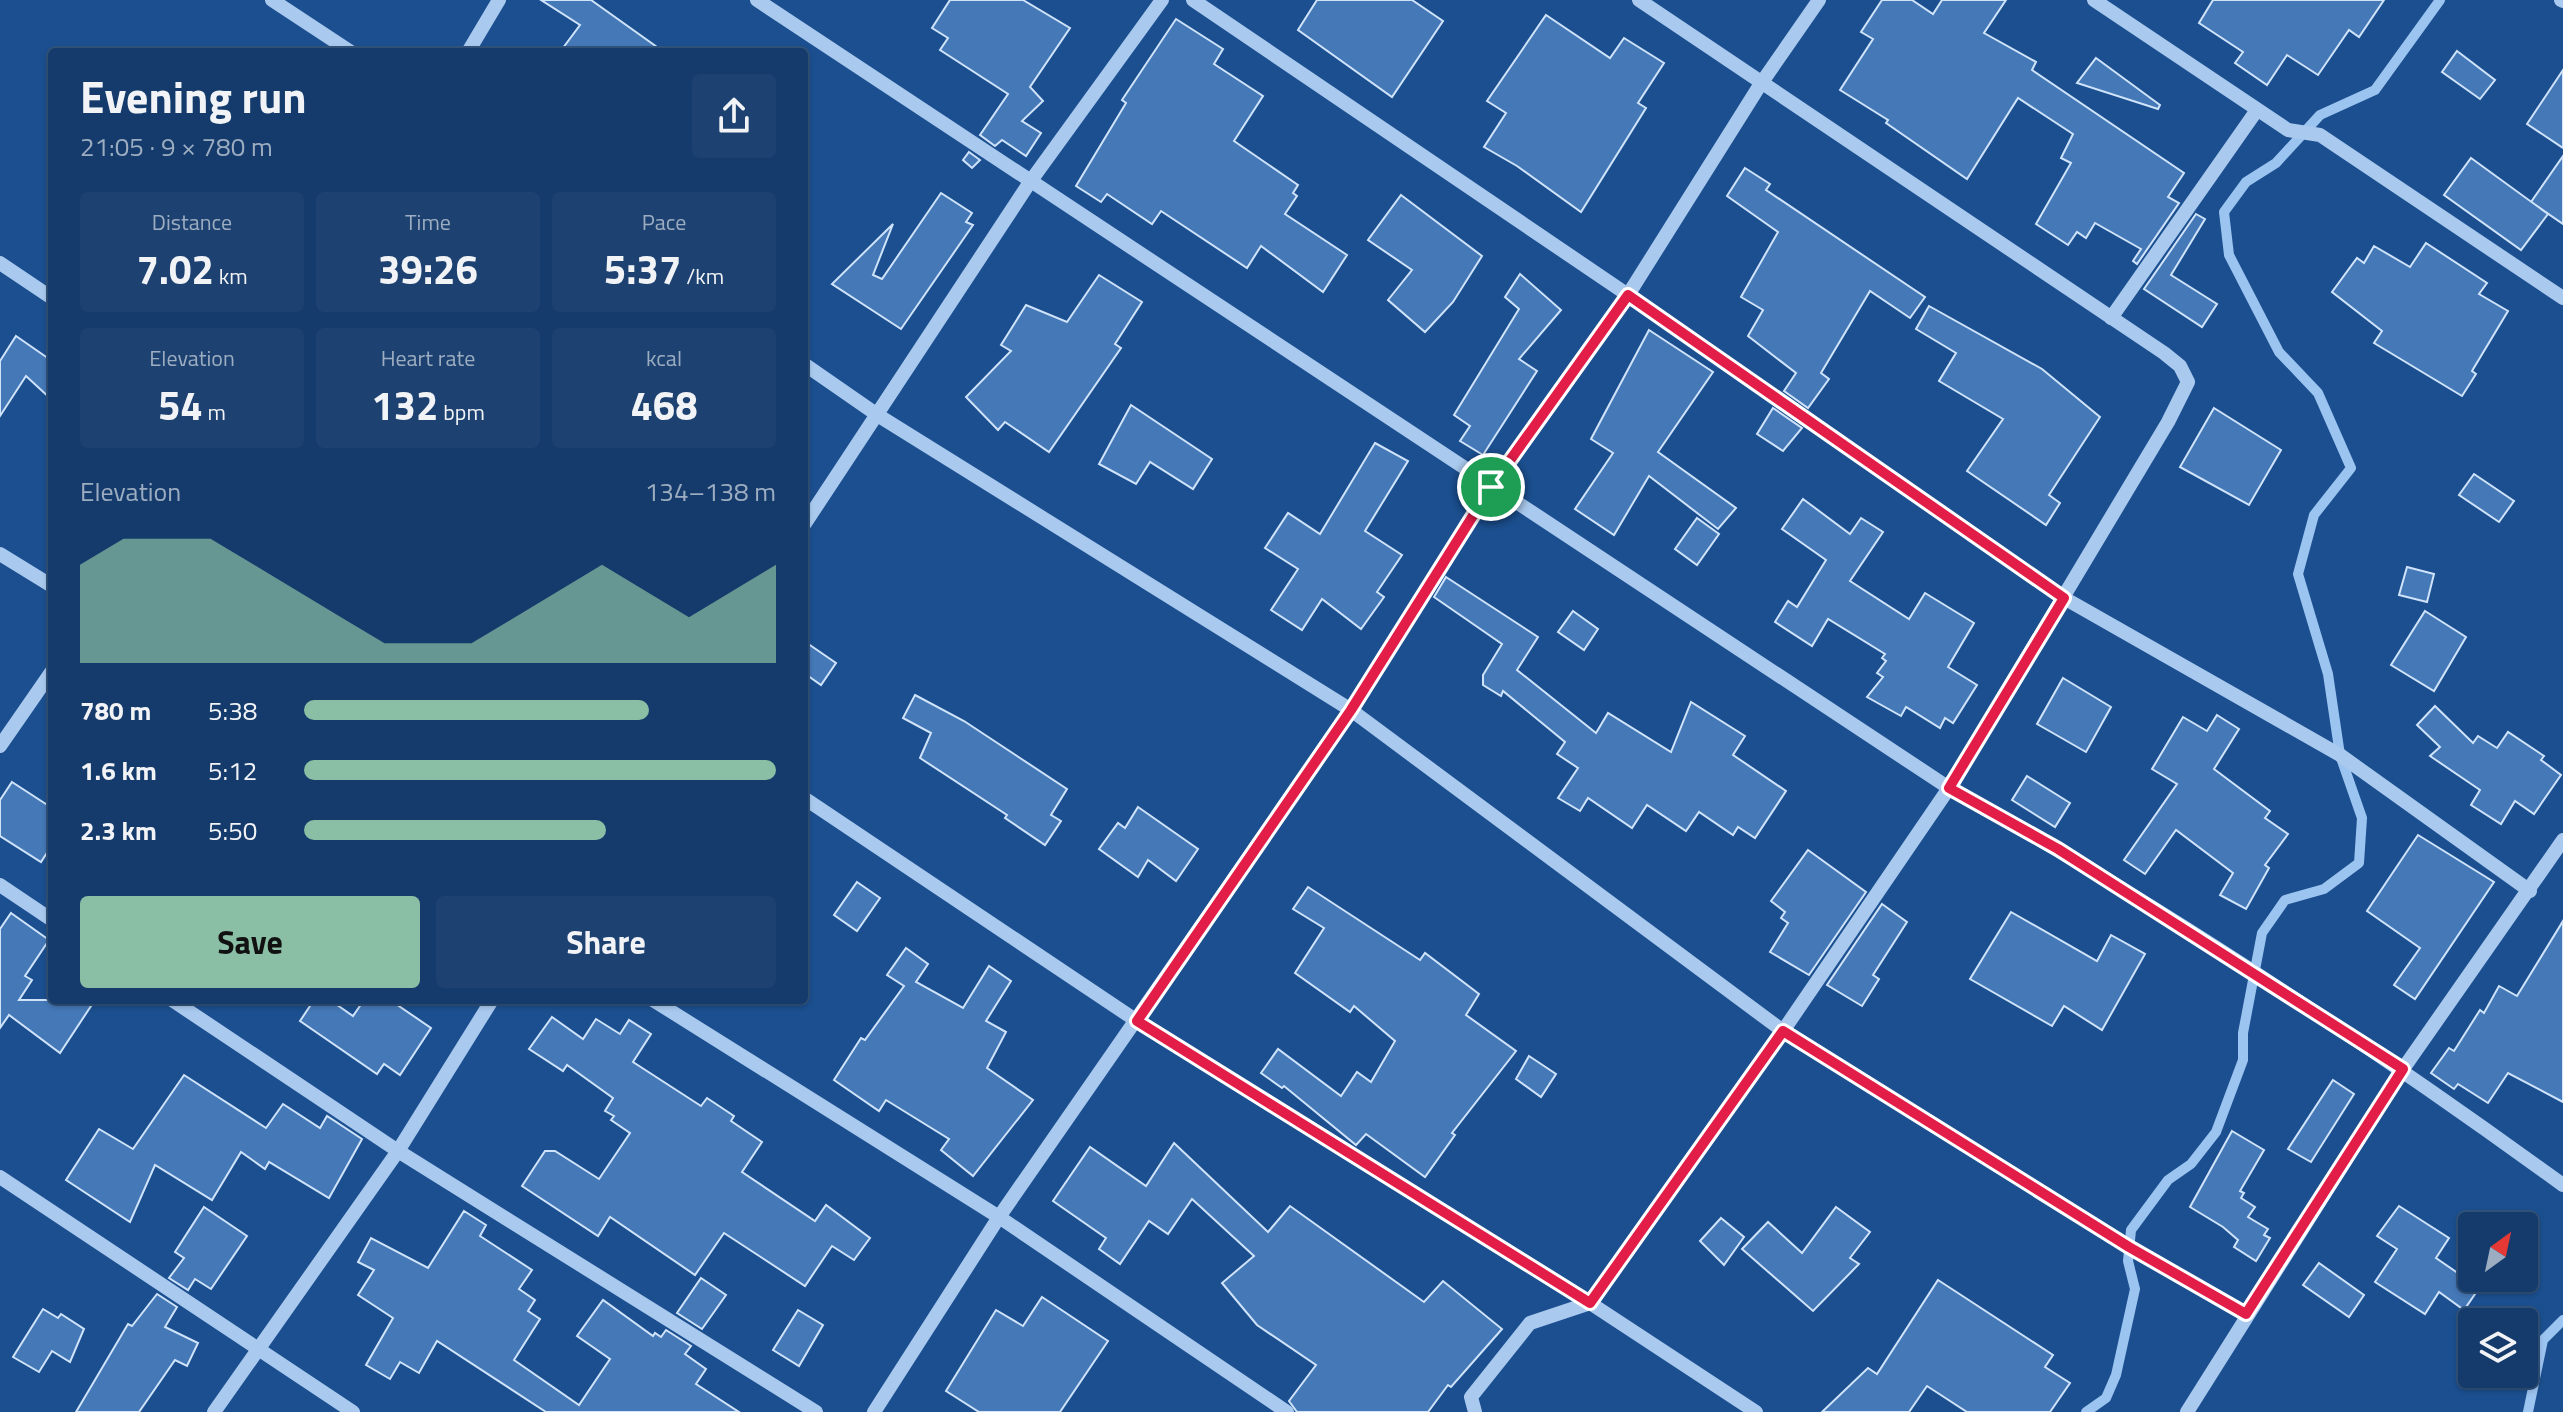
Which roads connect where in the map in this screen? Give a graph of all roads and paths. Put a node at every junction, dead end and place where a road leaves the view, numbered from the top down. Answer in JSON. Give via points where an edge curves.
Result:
{"nodes":[{"id":1,"x":272,"y":0,"type":"edge"},
{"id":2,"x":499,"y":0,"type":"edge"},
{"id":3,"x":757,"y":0,"type":"edge"},
{"id":4,"x":1162,"y":0,"type":"edge"},
{"id":5,"x":1193,"y":0,"type":"edge"},
{"id":6,"x":1639,"y":0,"type":"edge"},
{"id":7,"x":1819,"y":0,"type":"edge"},
{"id":8,"x":2094,"y":0,"type":"edge"},
{"id":9,"x":345,"y":48,"type":"edge"},
{"id":10,"x":470,"y":48,"type":"edge"},
{"id":11,"x":1760,"y":85,"type":"junction"},
{"id":12,"x":2257,"y":110,"type":"junction"},
{"id":13,"x":1030,"y":182,"type":"junction"},
{"id":14,"x":0,"y":263,"type":"edge"},
{"id":15,"x":48,"y":295,"type":"edge"},
{"id":16,"x":1628,"y":295,"type":"junction"},
{"id":17,"x":2563,"y":298,"type":"edge"},
{"id":18,"x":2111,"y":318,"type":"junction"},
{"id":19,"x":808,"y":367,"type":"edge"},
{"id":20,"x":879,"y":416,"type":"junction"},
{"id":21,"x":1491,"y":487,"type":"junction"},
{"id":22,"x":808,"y":519,"type":"edge"},
{"id":23,"x":0,"y":554,"type":"edge"},
{"id":24,"x":48,"y":584,"type":"edge"},
{"id":25,"x":2064,"y":598,"type":"junction"},
{"id":26,"x":48,"y":677,"type":"edge"},
{"id":27,"x":1351,"y":710,"type":"junction"},
{"id":28,"x":0,"y":746,"type":"edge"},
{"id":29,"x":1949,"y":788,"type":"junction"},
{"id":30,"x":808,"y":801,"type":"edge"},
{"id":31,"x":2563,"y":840,"type":"edge"},
{"id":32,"x":0,"y":885,"type":"edge"},
{"id":33,"x":2530,"y":891,"type":"junction"},
{"id":34,"x":48,"y":917,"type":"edge"},
{"id":35,"x":178,"y":1004,"type":"edge"},
{"id":36,"x":490,"y":1004,"type":"edge"},
{"id":37,"x":659,"y":1004,"type":"edge"},
{"id":38,"x":1137,"y":1021,"type":"junction"},
{"id":39,"x":1783,"y":1031,"type":"junction"},
{"id":40,"x":2403,"y":1069,"type":"junction"},
{"id":41,"x":398,"y":1151,"type":"junction"},
{"id":42,"x":0,"y":1177,"type":"edge"},
{"id":43,"x":2563,"y":1185,"type":"edge"},
{"id":44,"x":999,"y":1217,"type":"junction"},
{"id":45,"x":1590,"y":1303,"type":"junction"},
{"id":46,"x":2246,"y":1314,"type":"junction"},
{"id":47,"x":260,"y":1352,"type":"junction"},
{"id":48,"x":214,"y":1412,"type":"edge"},
{"id":49,"x":353,"y":1412,"type":"edge"},
{"id":50,"x":816,"y":1412,"type":"edge"},
{"id":51,"x":874,"y":1412,"type":"edge"},
{"id":52,"x":1287,"y":1412,"type":"edge"},
{"id":53,"x":1475,"y":1412,"type":"edge"},
{"id":54,"x":1756,"y":1412,"type":"edge"},
{"id":55,"x":2187,"y":1412,"type":"edge"}],
"edges":[{"from":1,"to":9,"type":"street"},
{"from":2,"to":10,"type":"street"},
{"from":3,"to":13,"type":"street"},
{"from":4,"to":13,"type":"street"},
{"from":5,"to":16,"type":"street"},
{"from":6,"to":11,"type":"street"},
{"from":7,"to":11,"type":"street"},
{"from":8,"to":12,"type":"street"},
{"from":11,"to":16,"type":"street"},
{"from":11,"to":18,"type":"street"},
{"from":12,"to":17,"type":"street","via":[[2288,130],[2320,135]]},
{"from":12,"to":18,"type":"street"},
{"from":13,"to":20,"type":"street"},
{"from":13,"to":21,"type":"street"},
{"from":14,"to":15,"type":"street"},
{"from":16,"to":21,"type":"street"},
{"from":16,"to":25,"type":"street"},
{"from":18,"to":25,"type":"street","via":[[2180,366],[2188,382]]},
{"from":19,"to":20,"type":"street"},
{"from":20,"to":22,"type":"street"},
{"from":20,"to":27,"type":"street"},
{"from":21,"to":27,"type":"street"},
{"from":21,"to":29,"type":"street"},
{"from":23,"to":24,"type":"street"},
{"from":25,"to":29,"type":"street"},
{"from":25,"to":33,"type":"street","via":[[2340,755]]},
{"from":26,"to":28,"type":"street"},
{"from":27,"to":38,"type":"street"},
{"from":27,"to":39,"type":"street"},
{"from":29,"to":39,"type":"street"},
{"from":29,"to":40,"type":"street","via":[[2058,849]]},
{"from":30,"to":38,"type":"street"},
{"from":31,"to":33,"type":"street"},
{"from":32,"to":34,"type":"street"},
{"from":33,"to":40,"type":"street"},
{"from":35,"to":41,"type":"street"},
{"from":36,"to":41,"type":"street"},
{"from":37,"to":44,"type":"street"},
{"from":38,"to":44,"type":"street"},
{"from":38,"to":45,"type":"street"},
{"from":39,"to":45,"type":"street"},
{"from":39,"to":46,"type":"street"},
{"from":40,"to":43,"type":"street"},
{"from":40,"to":46,"type":"street"},
{"from":41,"to":47,"type":"street"},
{"from":41,"to":50,"type":"street"},
{"from":42,"to":47,"type":"street"},
{"from":44,"to":51,"type":"street"},
{"from":44,"to":52,"type":"street"},
{"from":45,"to":53,"type":"street","via":[[1530,1323],[1471,1397]]},
{"from":45,"to":54,"type":"street"},
{"from":46,"to":55,"type":"street"},
{"from":47,"to":48,"type":"street"},
{"from":47,"to":49,"type":"street"}]}
